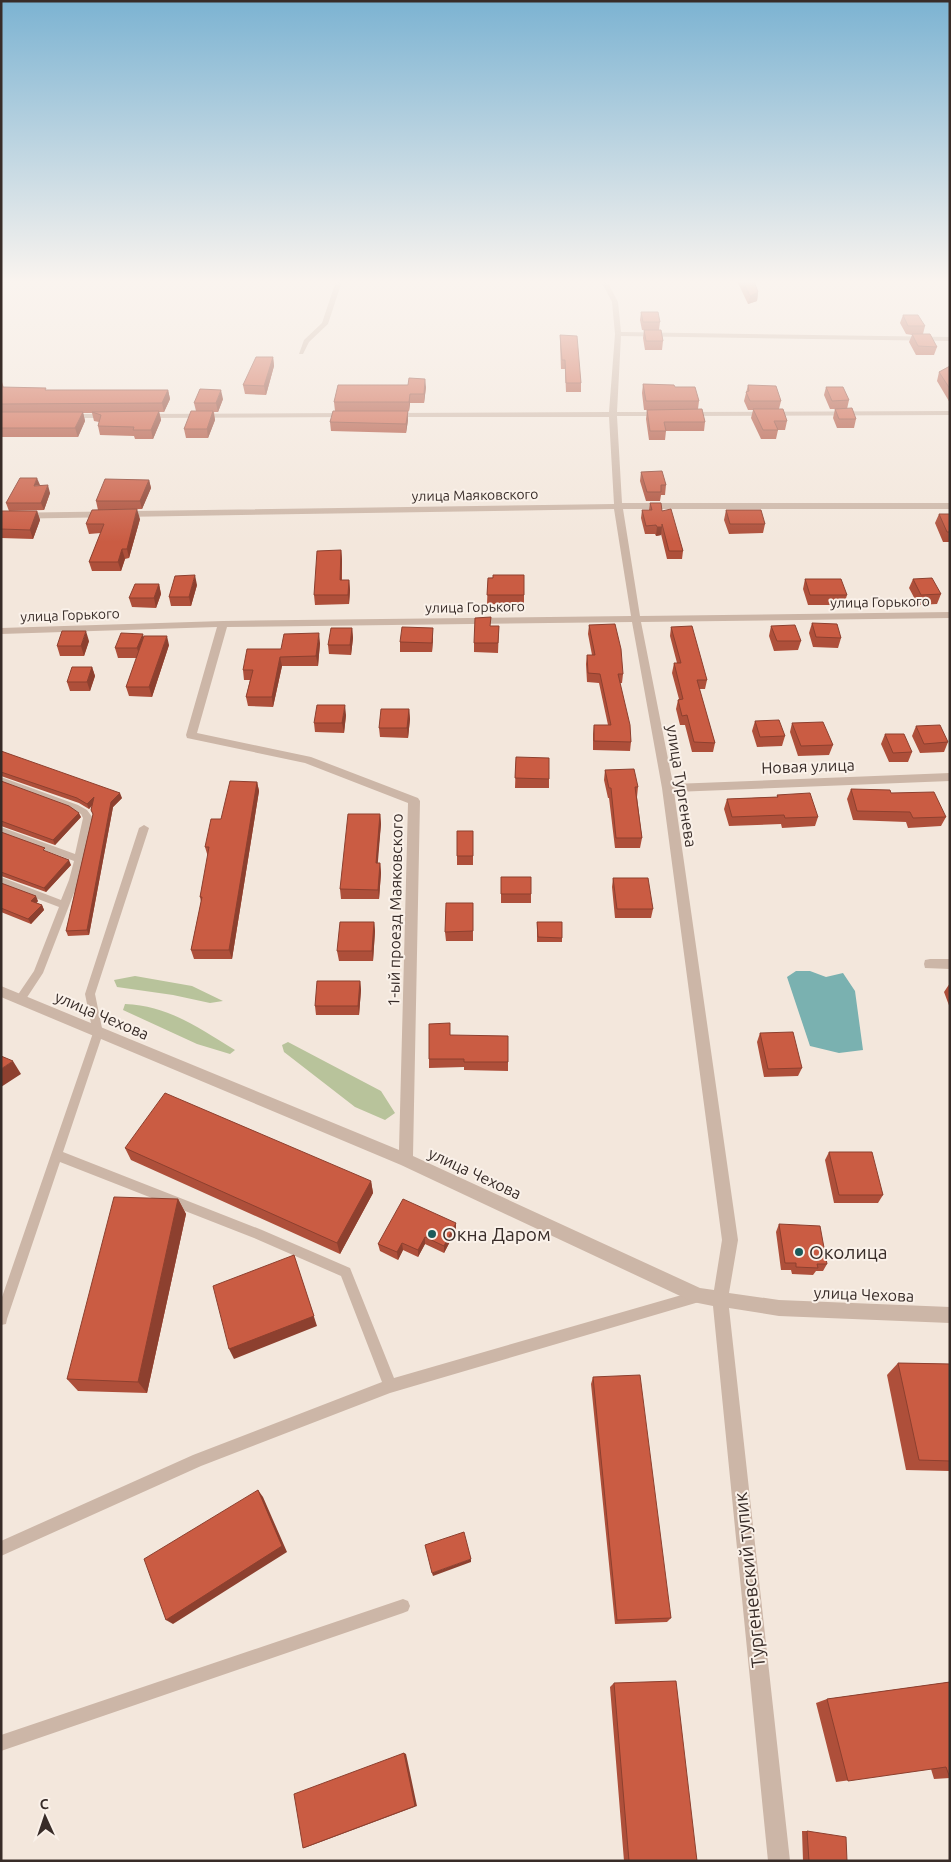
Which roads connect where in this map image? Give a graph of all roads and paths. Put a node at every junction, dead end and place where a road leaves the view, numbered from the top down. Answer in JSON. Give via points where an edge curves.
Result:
{"nodes":[{"id":1,"x":616,"y":368,"type":"edge"},
{"id":2,"x":950,"y":413,"type":"edge"},
{"id":3,"x":613,"y":414,"type":"junction"},
{"id":4,"x":357,"y":415,"type":"edge"},
{"id":5,"x":386,"y":415,"type":"edge"},
{"id":6,"x":60,"y":416,"type":"edge"},
{"id":7,"x":120,"y":416,"type":"edge"},
{"id":8,"x":140,"y":416,"type":"edge"},
{"id":9,"x":618,"y":506,"type":"junction"},
{"id":10,"x":950,"y":506,"type":"edge"},
{"id":11,"x":1,"y":516,"type":"edge"},
{"id":12,"x":950,"y":615,"type":"edge"},
{"id":13,"x":636,"y":619,"type":"junction"},
{"id":14,"x":223,"y":624,"type":"junction"},
{"id":15,"x":1,"y":631,"type":"edge"},
{"id":16,"x":950,"y":777,"type":"edge"},
{"id":17,"x":1,"y":780,"type":"edge"},
{"id":18,"x":668,"y":788,"type":"junction"},
{"id":19,"x":144,"y":828,"type":"dead end"},
{"id":20,"x":1,"y":830,"type":"edge"},
{"id":21,"x":79,"y":859,"type":"junction"},
{"id":22,"x":1,"y":881,"type":"edge"},
{"id":23,"x":64,"y":905,"type":"junction"},
{"id":24,"x":930,"y":964,"type":"dead end"},
{"id":25,"x":950,"y":964,"type":"edge"},
{"id":26,"x":1,"y":991,"type":"edge"},
{"id":27,"x":20,"y":1000,"type":"junction"},
{"id":28,"x":98,"y":1033,"type":"junction"},
{"id":29,"x":56,"y":1155,"type":"junction"},
{"id":30,"x":406,"y":1160,"type":"junction"},
{"id":31,"x":699,"y":1296,"type":"junction"},
{"id":32,"x":720,"y":1299,"type":"junction"},
{"id":33,"x":950,"y":1314,"type":"edge"},
{"id":34,"x":1,"y":1319,"type":"edge"},
{"id":35,"x":390,"y":1386,"type":"junction"},
{"id":36,"x":1,"y":1549,"type":"edge"},
{"id":37,"x":403,"y":1606,"type":"dead end"},
{"id":38,"x":1,"y":1743,"type":"edge"},
{"id":39,"x":779,"y":1861,"type":"edge"}],
"edges":[{"from":1,"to":3,"type":"street","name":"улица Тургенева"},
{"from":2,"to":3,"type":"street"},
{"from":3,"to":5,"type":"street"},
{"from":3,"to":9,"type":"street","name":"улица Тургенева"},
{"from":4,"to":8,"type":"street"},
{"from":6,"to":7,"type":"street"},
{"from":9,"to":10,"type":"street","name":"улица Маяковского"},
{"from":9,"to":11,"type":"street","name":"улица Маяковского"},
{"from":9,"to":13,"type":"street","name":"улица Тургенева"},
{"from":12,"to":13,"type":"street","name":"улица Горького"},
{"from":13,"to":14,"type":"street","name":"улица Горького"},
{"from":13,"to":18,"type":"street","name":"улица Тургенева"},
{"from":14,"to":15,"type":"street","name":"улица Горького"},
{"from":14,"to":30,"type":"street","name":"1-ый проезд Маяковского","via":[[191,735],[307,760],[414,800]]},
{"from":16,"to":18,"type":"street","name":"Новая улица"},
{"from":17,"to":21,"type":"lane","via":[[84,812],[88,818]]},
{"from":18,"to":32,"type":"street","name":"улица Тургенева","via":[[730,1240]]},
{"from":19,"to":28,"type":"lane","via":[[90,994]]},
{"from":20,"to":21,"type":"lane"},
{"from":21,"to":23,"type":"lane"},
{"from":22,"to":23,"type":"lane"},
{"from":23,"to":27,"type":"lane","via":[[38,973]]},
{"from":24,"to":25,"type":"street"},
{"from":26,"to":27,"type":"street","name":"улица Чехова"},
{"from":27,"to":28,"type":"street","name":"улица Чехова"},
{"from":28,"to":29,"type":"lane"},
{"from":28,"to":30,"type":"street","name":"улица Чехова"},
{"from":29,"to":34,"type":"lane"},
{"from":29,"to":35,"type":"lane","via":[[346,1272]]},
{"from":30,"to":31,"type":"street","name":"улица Чехова"},
{"from":31,"to":32,"type":"street","name":"улица Чехова"},
{"from":31,"to":35,"type":"lane"},
{"from":32,"to":33,"type":"street","name":"улица Чехова","via":[[779,1308]]},
{"from":32,"to":39,"type":"street","name":"Тургеневский тупик"},
{"from":35,"to":36,"type":"lane","via":[[198,1460]]},
{"from":37,"to":38,"type":"lane"}]}
